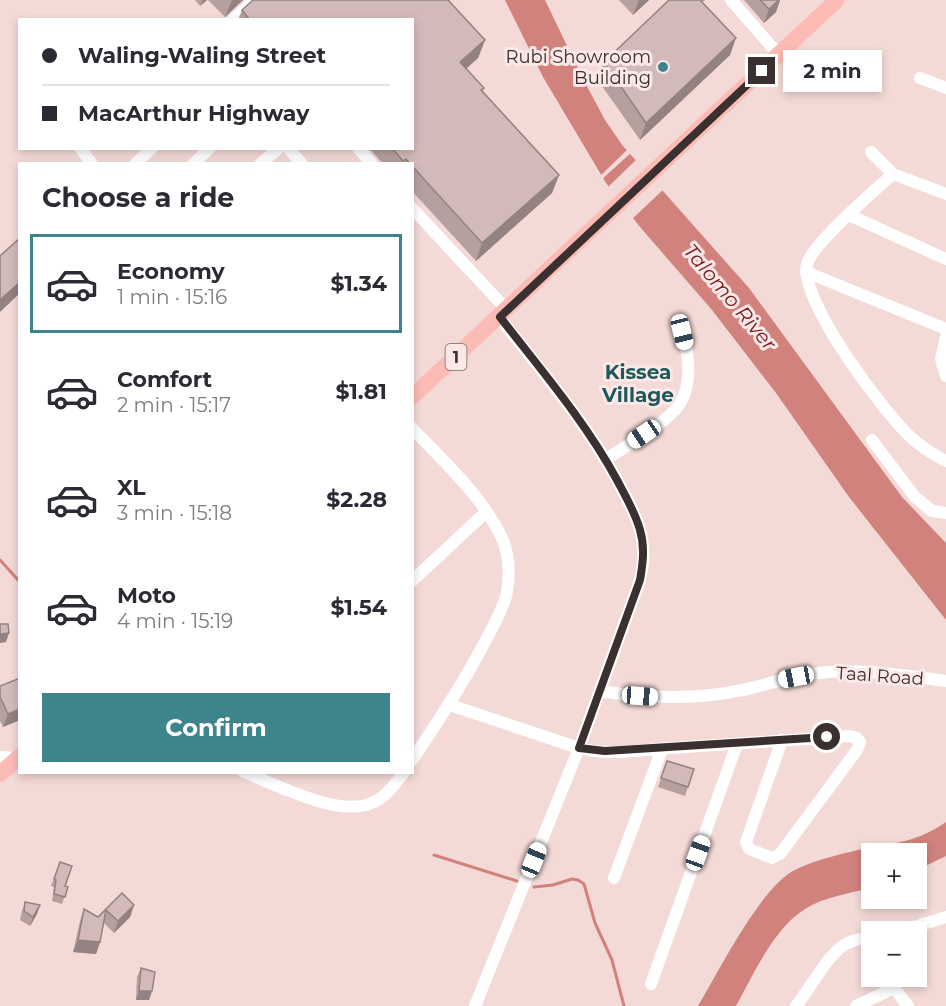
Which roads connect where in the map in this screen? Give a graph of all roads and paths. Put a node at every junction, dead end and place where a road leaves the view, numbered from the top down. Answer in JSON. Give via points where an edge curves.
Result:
{"nodes":[{"id":1,"x":255,"y":0,"type":"edge"},
{"id":2,"x":731,"y":0,"type":"edge"},
{"id":3,"x":837,"y":0,"type":"edge"},
{"id":4,"x":235,"y":18,"type":"edge"},
{"id":5,"x":779,"y":55,"type":"junction"},
{"id":6,"x":920,"y":78,"type":"dead end"},
{"id":7,"x":946,"y":88,"type":"edge"},
{"id":8,"x":150,"y":150,"type":"edge"},
{"id":9,"x":208,"y":150,"type":"edge"},
{"id":10,"x":277,"y":150,"type":"edge"},
{"id":11,"x":290,"y":150,"type":"edge"},
{"id":12,"x":360,"y":150,"type":"edge"},
{"id":13,"x":871,"y":152,"type":"dead end"},
{"id":14,"x":137,"y":162,"type":"edge"},
{"id":15,"x":195,"y":162,"type":"edge"},
{"id":16,"x":262,"y":162,"type":"edge"},
{"id":17,"x":300,"y":162,"type":"edge"},
{"id":18,"x":370,"y":162,"type":"edge"},
{"id":19,"x":893,"y":174,"type":"junction"},
{"id":20,"x":946,"y":194,"type":"edge"},
{"id":21,"x":414,"y":210,"type":"edge"},
{"id":22,"x":849,"y":216,"type":"junction"},
{"id":23,"x":946,"y":259,"type":"edge"},
{"id":24,"x":806,"y":272,"type":"junction"},
{"id":25,"x":503,"y":314,"type":"junction"},
{"id":26,"x":678,"y":322,"type":"dead end"},
{"id":27,"x":946,"y":329,"type":"edge"},
{"id":28,"x":946,"y":337,"type":"edge"},
{"id":29,"x":946,"y":376,"type":"edge"},
{"id":30,"x":414,"y":395,"type":"edge"},
{"id":31,"x":414,"y":430,"type":"edge"},
{"id":32,"x":872,"y":441,"type":"dead end"},
{"id":33,"x":605,"y":460,"type":"junction"},
{"id":34,"x":946,"y":461,"type":"edge"},
{"id":35,"x":486,"y":512,"type":"junction"},
{"id":36,"x":946,"y":513,"type":"edge"},
{"id":37,"x":414,"y":579,"type":"edge"},
{"id":38,"x":946,"y":681,"type":"edge"},
{"id":39,"x":600,"y":691,"type":"junction"},
{"id":40,"x":450,"y":705,"type":"junction"},
{"id":41,"x":782,"y":740,"type":"junction"},
{"id":42,"x":737,"y":744,"type":"junction"},
{"id":43,"x":579,"y":748,"type":"junction"},
{"id":44,"x":662,"y":749,"type":"junction"},
{"id":45,"x":0,"y":757,"type":"edge"},
{"id":46,"x":18,"y":757,"type":"edge"},
{"id":47,"x":414,"y":757,"type":"edge"},
{"id":48,"x":0,"y":774,"type":"edge"},
{"id":49,"x":249,"y":774,"type":"edge"},
{"id":50,"x":402,"y":774,"type":"edge"},
{"id":51,"x":614,"y":878,"type":"dead end"},
{"id":52,"x":946,"y":917,"type":"edge"},
{"id":53,"x":927,"y":923,"type":"edge"},
{"id":54,"x":861,"y":939,"type":"edge"},
{"id":55,"x":651,"y":984,"type":"dead end"},
{"id":56,"x":886,"y":987,"type":"edge"},
{"id":57,"x":897,"y":987,"type":"edge"},
{"id":58,"x":475,"y":1006,"type":"edge"},
{"id":59,"x":796,"y":1006,"type":"edge"},
{"id":60,"x":856,"y":1006,"type":"edge"},
{"id":61,"x":909,"y":1006,"type":"edge"}],
"edges":[{"from":1,"to":4,"type":"street"},
{"from":2,"to":5,"type":"street"},
{"from":3,"to":5,"type":"highway","number":"1"},
{"from":5,"to":25,"type":"highway","number":"1"},
{"from":6,"to":7,"type":"street"},
{"from":8,"to":14,"type":"street"},
{"from":9,"to":15,"type":"street"},
{"from":10,"to":16,"type":"street"},
{"from":11,"to":17,"type":"street"},
{"from":12,"to":18,"type":"street"},
{"from":13,"to":19,"type":"street"},
{"from":19,"to":20,"type":"street"},
{"from":19,"to":22,"type":"street"},
{"from":21,"to":25,"type":"street"},
{"from":22,"to":23,"type":"street"},
{"from":22,"to":24,"type":"street","via":[[812,254]]},
{"from":24,"to":27,"type":"street"},
{"from":24,"to":34,"type":"street","via":[[813,298],[861,379],[914,440]]},
{"from":25,"to":30,"type":"highway","number":"1"},
{"from":25,"to":33,"type":"street"},
{"from":26,"to":33,"type":"street","via":[[688,358],[684,397],[671,414]]},
{"from":28,"to":29,"type":"street","via":[[941,359]]},
{"from":31,"to":35,"type":"street"},
{"from":32,"to":36,"type":"street","via":[[915,497],[932,511]]},
{"from":33,"to":39,"type":"street","via":[[632,507],[640,532],[643,564]]},
{"from":35,"to":37,"type":"street"},
{"from":35,"to":40,"type":"street","via":[[506,549],[507,594]]},
{"from":38,"to":39,"type":"street","name":"Taal Road","via":[[853,671],[816,673],[738,691],[688,697]]},
{"from":39,"to":43,"type":"street"},
{"from":40,"to":43,"type":"street"},
{"from":40,"to":47,"type":"street"},
{"from":41,"to":41,"type":"street","via":[[849,736],[859,739],[857,750],[780,854],[772,858],[749,849],[746,842]]},
{"from":41,"to":42,"type":"street"},
{"from":42,"to":44,"type":"street"},
{"from":42,"to":55,"type":"street"},
{"from":43,"to":44,"type":"street"},
{"from":43,"to":58,"type":"street"},
{"from":44,"to":51,"type":"street"},
{"from":45,"to":46,"type":"street"},
{"from":46,"to":48,"type":"highway"},
{"from":49,"to":50,"type":"street","via":[[310,798],[351,807],[383,797]]},
{"from":52,"to":53,"type":"street"},
{"from":54,"to":59,"type":"street","via":[[843,946],[828,961]]},
{"from":56,"to":60,"type":"street"},
{"from":57,"to":61,"type":"street"}]}
